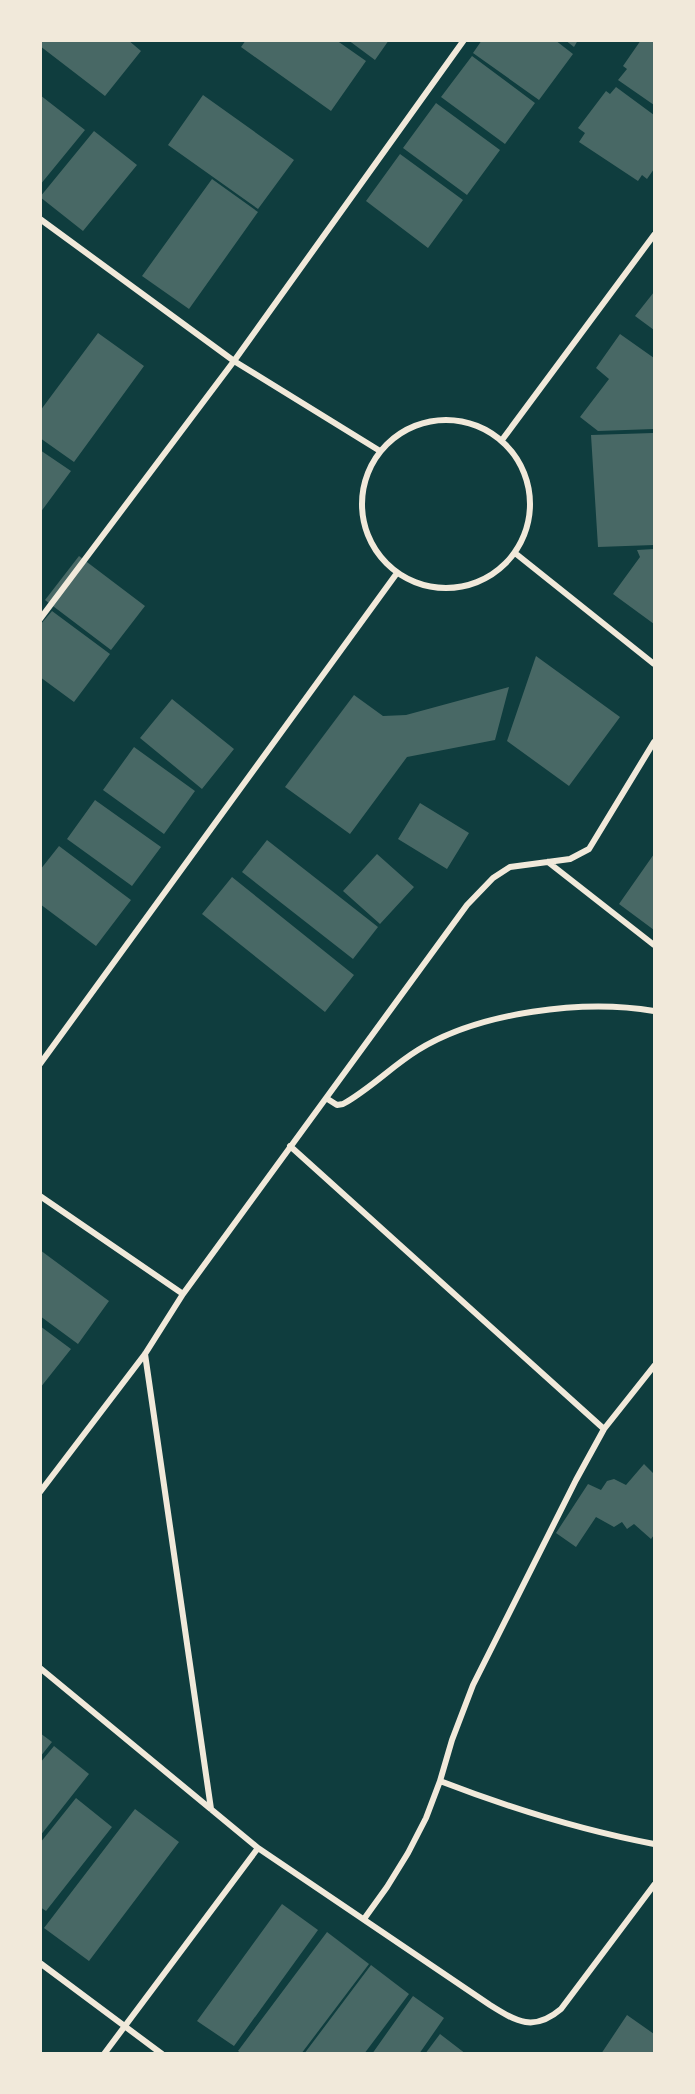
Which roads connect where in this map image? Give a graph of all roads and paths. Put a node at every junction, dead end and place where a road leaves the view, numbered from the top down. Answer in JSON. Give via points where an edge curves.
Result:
{"nodes":[{"id":1,"x":464,"y":40,"type":"edge"},
{"id":2,"x":40,"y":219,"type":"edge"},
{"id":3,"x":654,"y":235,"type":"edge"},
{"id":4,"x":234,"y":361,"type":"junction"},
{"id":5,"x":502,"y":440,"type":"junction"},
{"id":6,"x":380,"y":451,"type":"junction"},
{"id":7,"x":515,"y":553,"type":"junction"},
{"id":8,"x":397,"y":573,"type":"junction"},
{"id":9,"x":40,"y":620,"type":"edge"},
{"id":10,"x":654,"y":664,"type":"edge"},
{"id":11,"x":654,"y":742,"type":"edge"},
{"id":12,"x":548,"y":861,"type":"junction"},
{"id":13,"x":654,"y":945,"type":"edge"},
{"id":14,"x":654,"y":1011,"type":"edge"},
{"id":15,"x":40,"y":1064,"type":"edge"},
{"id":16,"x":326,"y":1098,"type":"junction"},
{"id":17,"x":290,"y":1146,"type":"junction"},
{"id":18,"x":40,"y":1196,"type":"edge"},
{"id":19,"x":183,"y":1294,"type":"junction"},
{"id":20,"x":145,"y":1354,"type":"junction"},
{"id":21,"x":654,"y":1366,"type":"edge"},
{"id":22,"x":604,"y":1430,"type":"junction"},
{"id":23,"x":40,"y":1492,"type":"edge"},
{"id":24,"x":40,"y":1668,"type":"edge"},
{"id":25,"x":440,"y":1781,"type":"junction"},
{"id":26,"x":211,"y":1809,"type":"junction"},
{"id":27,"x":654,"y":1844,"type":"edge"},
{"id":28,"x":258,"y":1848,"type":"junction"},
{"id":29,"x":654,"y":1885,"type":"edge"},
{"id":30,"x":364,"y":1919,"type":"junction"},
{"id":31,"x":40,"y":1963,"type":"edge"},
{"id":32,"x":125,"y":2026,"type":"junction"},
{"id":33,"x":104,"y":2054,"type":"edge"},
{"id":34,"x":162,"y":2054,"type":"edge"}],
"edges":[{"from":1,"to":4,"type":"street"},
{"from":2,"to":4,"type":"street"},
{"from":3,"to":5,"type":"street"},
{"from":4,"to":6,"type":"street"},
{"from":4,"to":9,"type":"street"},
{"from":5,"to":6,"type":"street","via":[[479,426],[452,420],[425,422],[400,433]]},
{"from":5,"to":7,"type":"street","via":[[518,459],[528,482],[531,506],[527,531]]},
{"from":6,"to":8,"type":"street","via":[[366,475],[362,502],[365,530],[378,554]]},
{"from":7,"to":8,"type":"street","via":[[481,581],[460,587],[439,588]]},
{"from":7,"to":10,"type":"street"},
{"from":8,"to":15,"type":"street"},
{"from":11,"to":12,"type":"street","via":[[589,849],[570,859]]},
{"from":12,"to":13,"type":"street"},
{"from":12,"to":16,"type":"street","via":[[510,867],[493,878],[467,905]]},
{"from":14,"to":16,"type":"street","via":[[589,1006],[544,1010],[470,1026],[416,1051],[344,1104],[337,1105]]},
{"from":16,"to":17,"type":"street"},
{"from":17,"to":19,"type":"street"},
{"from":17,"to":22,"type":"street"},
{"from":18,"to":19,"type":"street"},
{"from":19,"to":20,"type":"street"},
{"from":20,"to":23,"type":"street"},
{"from":20,"to":26,"type":"street"},
{"from":21,"to":22,"type":"street"},
{"from":22,"to":25,"type":"street","via":[[473,1685]]},
{"from":24,"to":26,"type":"street"},
{"from":25,"to":27,"type":"street","via":[[555,1821]]},
{"from":25,"to":30,"type":"street","via":[[408,1853]]},
{"from":26,"to":28,"type":"street"},
{"from":28,"to":30,"type":"street"},
{"from":28,"to":32,"type":"street"},
{"from":29,"to":30,"type":"street","via":[[561,2009],[536,2023],[507,2016]]},
{"from":31,"to":32,"type":"street"},
{"from":32,"to":33,"type":"street"},
{"from":32,"to":34,"type":"street"}]}
